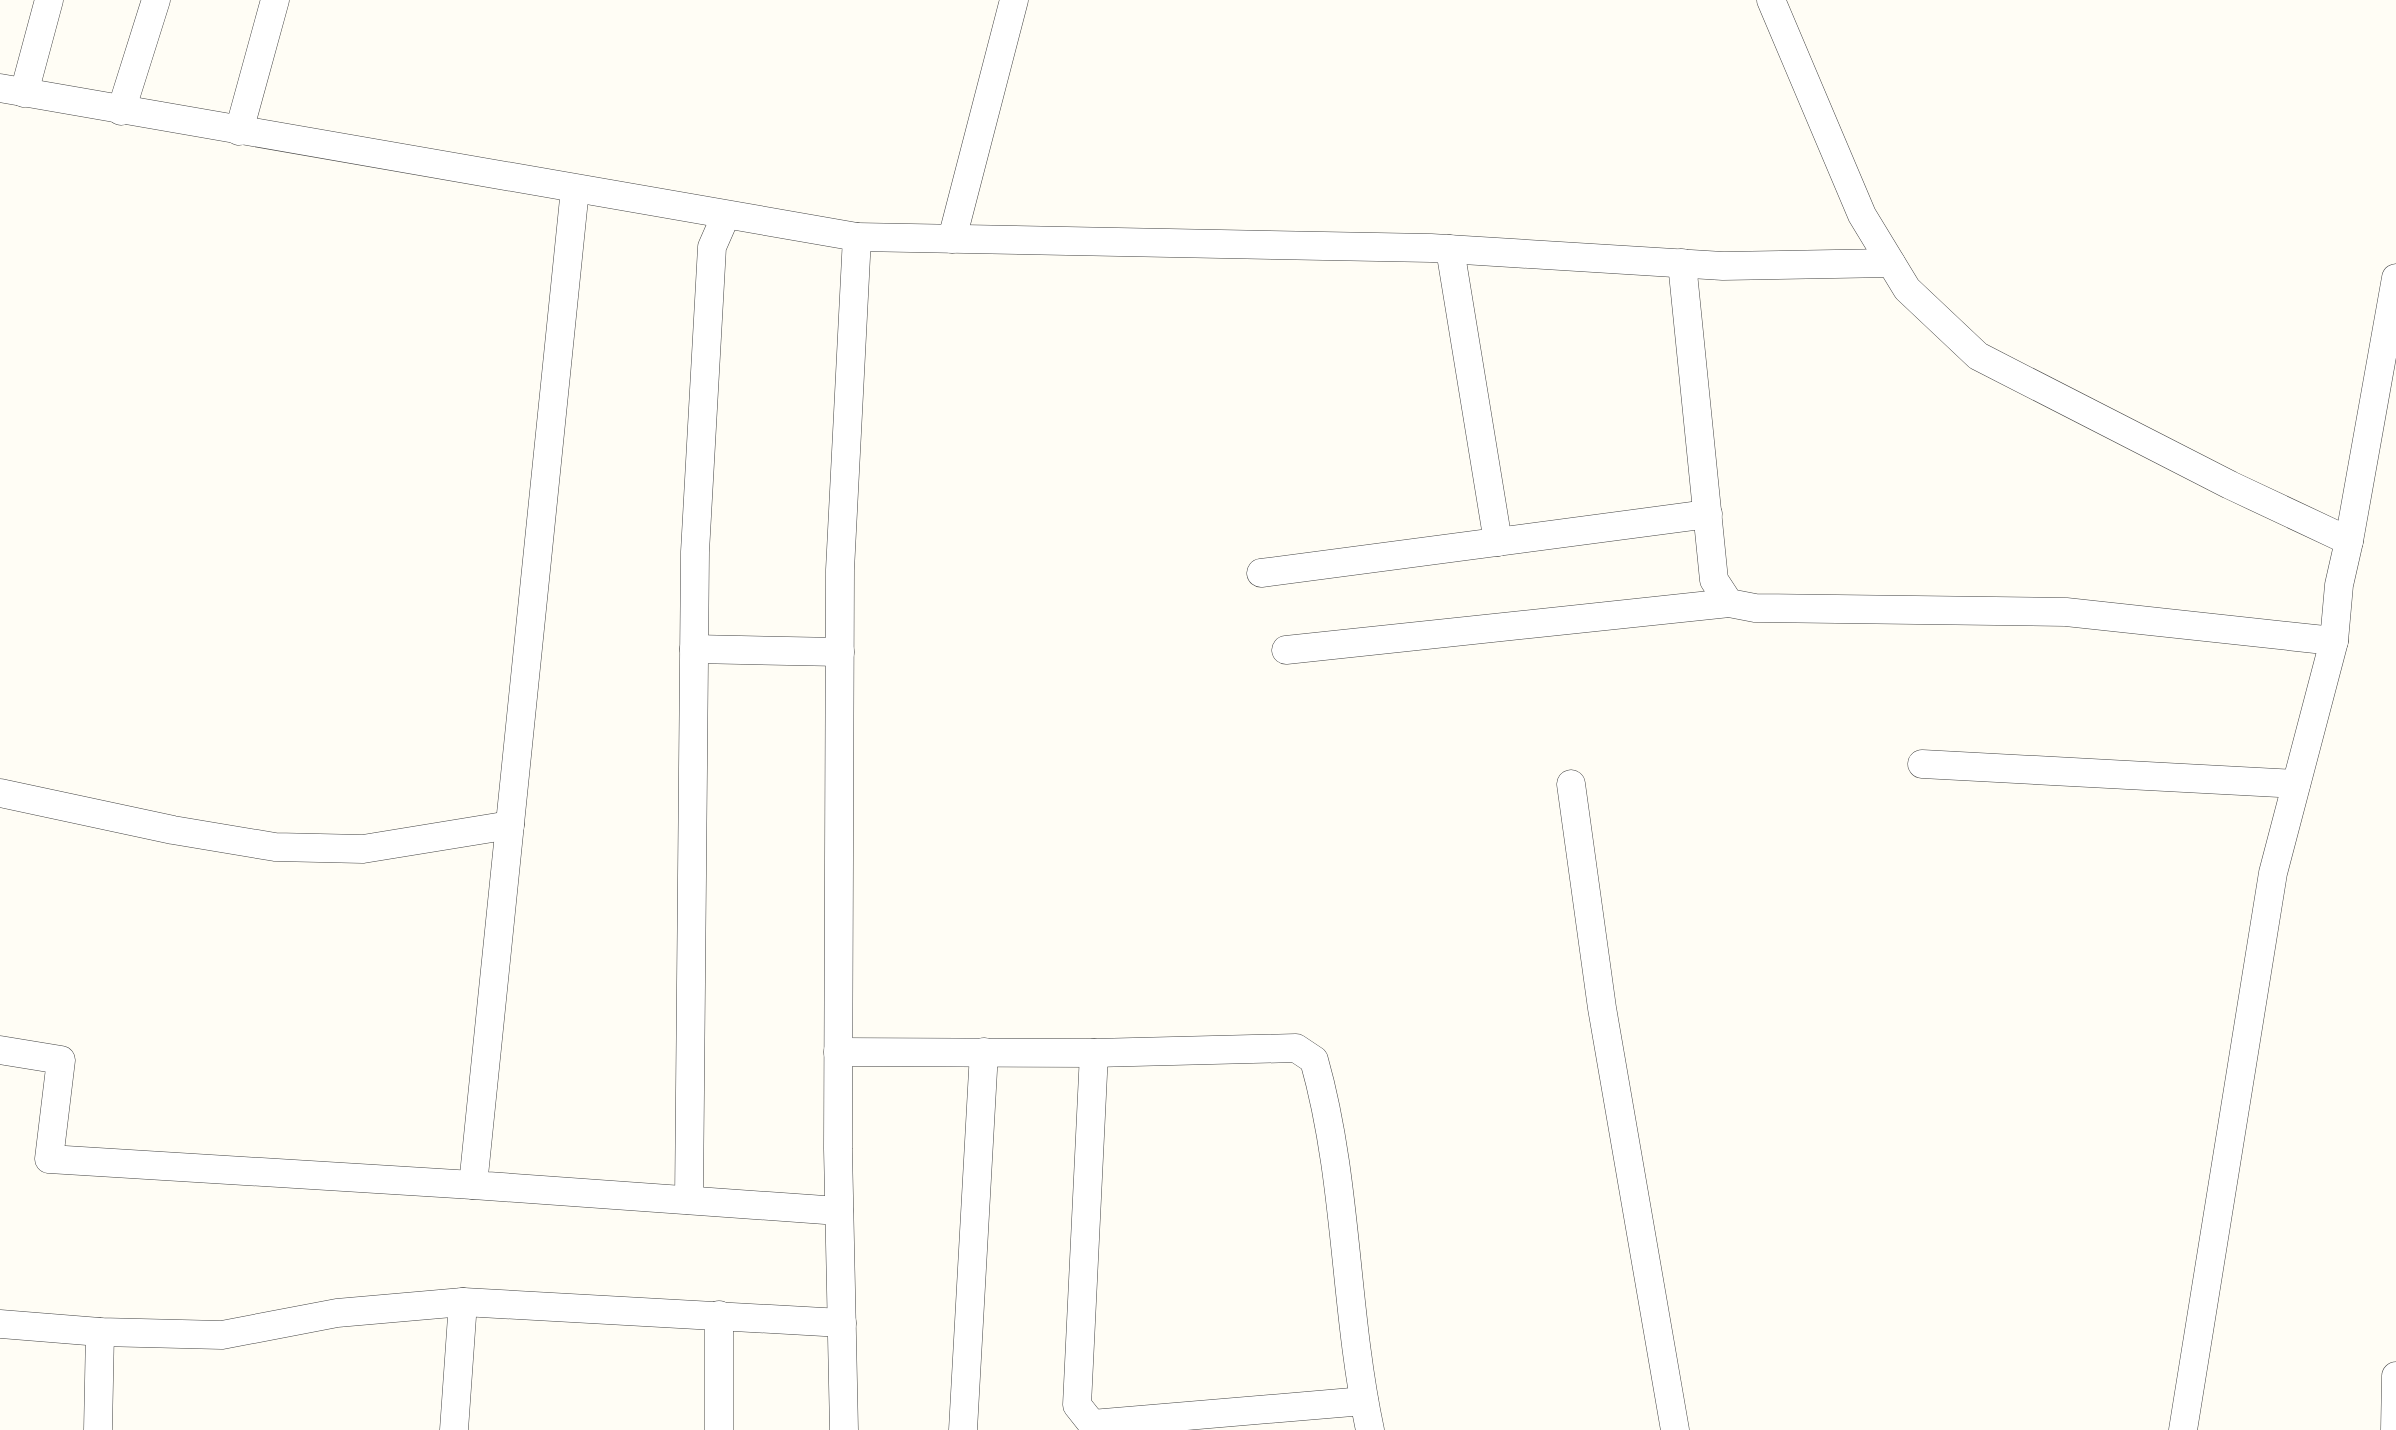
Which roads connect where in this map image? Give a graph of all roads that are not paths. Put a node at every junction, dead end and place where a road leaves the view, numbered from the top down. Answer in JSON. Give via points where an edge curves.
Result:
{"nodes":[{"id":1,"x":49,"y":0,"type":"edge"},
{"id":2,"x":156,"y":0,"type":"edge"},
{"id":3,"x":275,"y":0,"type":"edge"},
{"id":4,"x":1014,"y":0,"type":"edge"},
{"id":5,"x":1770,"y":0,"type":"edge"},
{"id":6,"x":12,"y":91,"type":"edge"},
{"id":7,"x":121,"y":111,"type":"junction"},
{"id":8,"x":239,"y":131,"type":"junction"},
{"id":9,"x":575,"y":189,"type":"junction"},
{"id":10,"x":726,"y":215,"type":"junction"},
{"id":11,"x":857,"y":237,"type":"junction"},
{"id":12,"x":952,"y":239,"type":"junction"},
{"id":13,"x":1450,"y":249,"type":"junction"},
{"id":14,"x":1682,"y":263,"type":"junction"},
{"id":15,"x":1891,"y":263,"type":"junction"},
{"id":16,"x":2396,"y":278,"type":"edge"},
{"id":17,"x":1708,"y":514,"type":"junction"},
{"id":18,"x":2349,"y":541,"type":"junction"},
{"id":19,"x":1498,"y":542,"type":"junction"},
{"id":20,"x":1261,"y":573,"type":"dead end"},
{"id":21,"x":1729,"y":603,"type":"junction"},
{"id":22,"x":2334,"y":641,"type":"junction"},
{"id":23,"x":694,"y":649,"type":"junction"},
{"id":24,"x":1286,"y":650,"type":"dead end"},
{"id":25,"x":840,"y":652,"type":"junction"},
{"id":26,"x":1922,"y":764,"type":"dead end"},
{"id":27,"x":1571,"y":784,"type":"dead end"},
{"id":28,"x":2296,"y":784,"type":"junction"},
{"id":29,"x":0,"y":793,"type":"edge"},
{"id":30,"x":510,"y":825,"type":"junction"},
{"id":31,"x":0,"y":1050,"type":"edge"},
{"id":32,"x":838,"y":1052,"type":"junction"},
{"id":33,"x":984,"y":1052,"type":"junction"},
{"id":34,"x":1094,"y":1053,"type":"junction"},
{"id":35,"x":473,"y":1185,"type":"junction"},
{"id":36,"x":689,"y":1200,"type":"junction"},
{"id":37,"x":839,"y":1211,"type":"junction"},
{"id":38,"x":463,"y":1302,"type":"junction"},
{"id":39,"x":719,"y":1315,"type":"junction"},
{"id":40,"x":842,"y":1322,"type":"junction"},
{"id":41,"x":0,"y":1324,"type":"edge"},
{"id":42,"x":100,"y":1332,"type":"junction"},
{"id":43,"x":2396,"y":1376,"type":"edge"},
{"id":44,"x":1364,"y":1401,"type":"junction"},
{"id":45,"x":98,"y":1430,"type":"edge"},
{"id":46,"x":454,"y":1430,"type":"edge"},
{"id":47,"x":719,"y":1430,"type":"edge"},
{"id":48,"x":844,"y":1430,"type":"edge"},
{"id":49,"x":964,"y":1430,"type":"edge"},
{"id":50,"x":1370,"y":1430,"type":"edge"},
{"id":51,"x":1675,"y":1430,"type":"edge"},
{"id":52,"x":2183,"y":1430,"type":"edge"},
{"id":53,"x":2395,"y":1430,"type":"edge"}],
"edges":[{"from":1,"to":6,"type":"street"},
{"from":2,"to":7,"type":"street"},
{"from":3,"to":8,"type":"street"},
{"from":4,"to":12,"type":"street"},
{"from":5,"to":15,"type":"street","via":[[1862,215]]},
{"from":6,"to":7,"type":"street"},
{"from":7,"to":8,"type":"street"},
{"from":8,"to":9,"type":"street"},
{"from":9,"to":10,"type":"street"},
{"from":9,"to":30,"type":"street"},
{"from":10,"to":11,"type":"street"},
{"from":10,"to":23,"type":"street","via":[[712,247],[695,552]]},
{"from":11,"to":12,"type":"street"},
{"from":11,"to":25,"type":"street","via":[[840,570]]},
{"from":12,"to":13,"type":"street"},
{"from":13,"to":14,"type":"street"},
{"from":13,"to":19,"type":"street"},
{"from":14,"to":15,"type":"street","via":[[1723,266]]},
{"from":14,"to":17,"type":"street"},
{"from":15,"to":18,"type":"street","via":[[1907,289],[1978,356],[2230,485]]},
{"from":16,"to":18,"type":"street"},
{"from":17,"to":19,"type":"street"},
{"from":17,"to":21,"type":"street","via":[[1714,580]]},
{"from":18,"to":22,"type":"street","via":[[2339,585]]},
{"from":19,"to":20,"type":"street"},
{"from":21,"to":22,"type":"street","via":[[1755,608],[2066,612]]},
{"from":21,"to":24,"type":"street"},
{"from":22,"to":28,"type":"street"},
{"from":23,"to":25,"type":"street"},
{"from":23,"to":36,"type":"street"},
{"from":25,"to":32,"type":"street"},
{"from":26,"to":28,"type":"street"},
{"from":27,"to":51,"type":"street","via":[[1602,1008]]},
{"from":28,"to":52,"type":"street","via":[[2273,873]]},
{"from":29,"to":30,"type":"street","via":[[173,830],[275,847],[363,848]]},
{"from":30,"to":35,"type":"street"},
{"from":31,"to":35,"type":"street","via":[[61,1060],[49,1159]]},
{"from":32,"to":33,"type":"street"},
{"from":32,"to":37,"type":"street"},
{"from":33,"to":34,"type":"street"},
{"from":33,"to":49,"type":"street"},
{"from":34,"to":44,"type":"street","via":[[1296,1048],[1314,1060],[1324,1094]]},
{"from":34,"to":44,"type":"street","via":[[1077,1405],[1084,1416],[1092,1424]]},
{"from":35,"to":36,"type":"street"},
{"from":36,"to":37,"type":"street"},
{"from":37,"to":40,"type":"street"},
{"from":38,"to":39,"type":"street"},
{"from":38,"to":42,"type":"street","via":[[337,1313],[222,1336]]},
{"from":38,"to":46,"type":"street"},
{"from":39,"to":40,"type":"street"},
{"from":39,"to":47,"type":"street"},
{"from":40,"to":48,"type":"street"},
{"from":41,"to":42,"type":"street"},
{"from":42,"to":45,"type":"street"},
{"from":43,"to":53,"type":"street"},
{"from":44,"to":50,"type":"street"}]}
